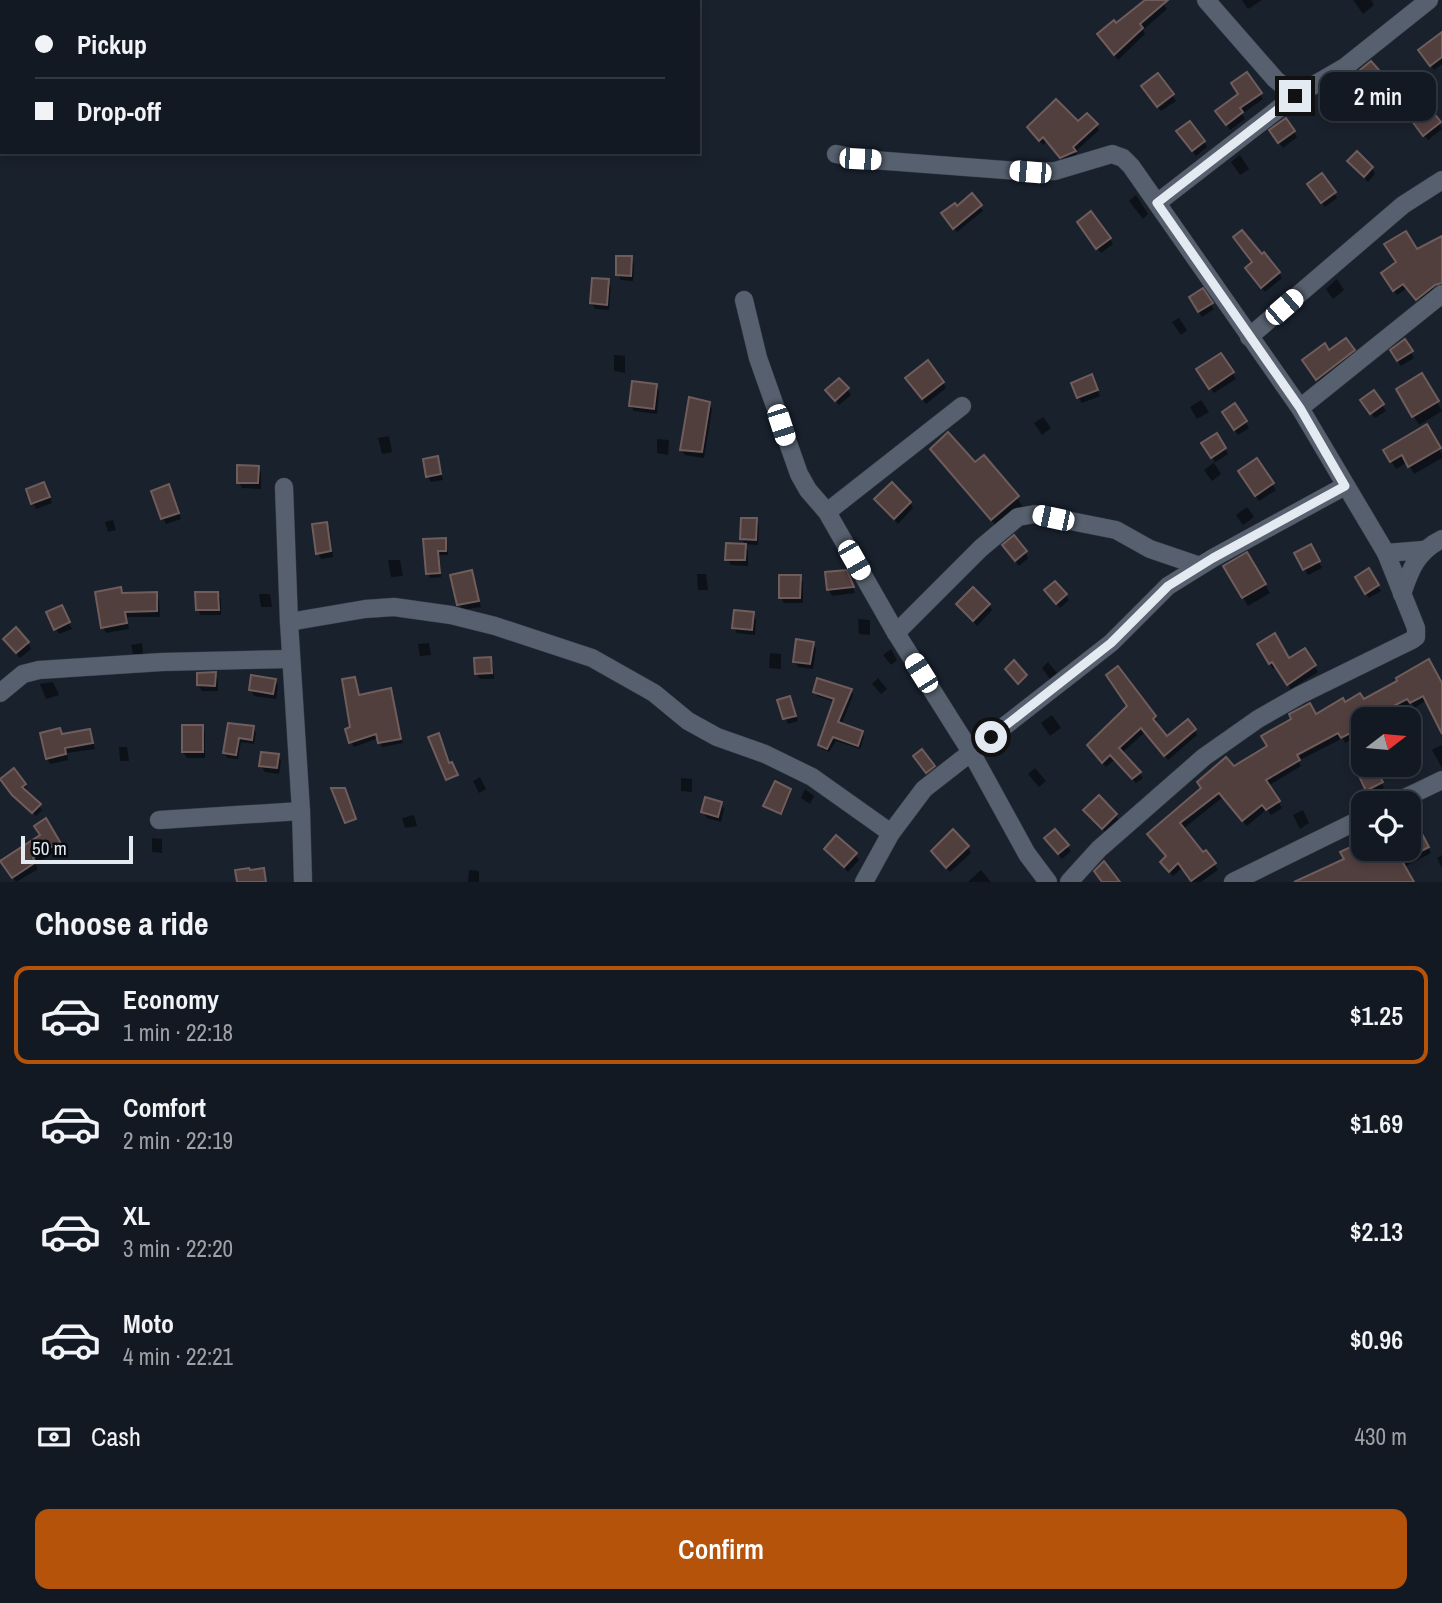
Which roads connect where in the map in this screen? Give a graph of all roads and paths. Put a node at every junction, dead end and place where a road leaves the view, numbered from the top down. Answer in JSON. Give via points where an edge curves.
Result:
{"nodes":[{"id":1,"x":1206,"y":0,"type":"edge"},
{"id":2,"x":1429,"y":0,"type":"edge"},
{"id":3,"x":1295,"y":96,"type":"junction"},
{"id":4,"x":836,"y":154,"type":"dead end"},
{"id":5,"x":1442,"y":180,"type":"edge"},
{"id":6,"x":1157,"y":203,"type":"junction"},
{"id":7,"x":1442,"y":294,"type":"edge"},
{"id":8,"x":744,"y":300,"type":"dead end"},
{"id":9,"x":1249,"y":337,"type":"junction"},
{"id":10,"x":962,"y":405,"type":"dead end"},
{"id":11,"x":1300,"y":408,"type":"junction"},
{"id":12,"x":1345,"y":486,"type":"junction"},
{"id":13,"x":284,"y":487,"type":"dead end"},
{"id":14,"x":827,"y":512,"type":"junction"},
{"id":15,"x":1442,"y":539,"type":"edge"},
{"id":16,"x":1423,"y":551,"type":"junction"},
{"id":17,"x":1386,"y":553,"type":"junction"},
{"id":18,"x":1200,"y":566,"type":"junction"},
{"id":19,"x":1402,"y":594,"type":"junction"},
{"id":20,"x":289,"y":622,"type":"junction"},
{"id":21,"x":896,"y":633,"type":"junction"},
{"id":22,"x":291,"y":659,"type":"junction"},
{"id":23,"x":0,"y":693,"type":"edge"},
{"id":24,"x":971,"y":752,"type":"junction"},
{"id":25,"x":1442,"y":780,"type":"edge"},
{"id":26,"x":1419,"y":791,"type":"edge"},
{"id":27,"x":302,"y":811,"type":"junction"},
{"id":28,"x":159,"y":820,"type":"dead end"},
{"id":29,"x":1351,"y":824,"type":"edge"},
{"id":30,"x":891,"y":833,"type":"junction"},
{"id":31,"x":303,"y":882,"type":"edge"},
{"id":32,"x":864,"y":882,"type":"edge"},
{"id":33,"x":1048,"y":882,"type":"edge"},
{"id":34,"x":1069,"y":882,"type":"edge"},
{"id":35,"x":1233,"y":882,"type":"edge"}],
"edges":[{"from":1,"to":3,"type":"street"},
{"from":2,"to":3,"type":"street","via":[[1345,67]]},
{"from":3,"to":6,"type":"street"},
{"from":4,"to":6,"type":"street","via":[[1030,172],[1112,155],[1131,166]]},
{"from":5,"to":9,"type":"street","via":[[1403,205]]},
{"from":6,"to":9,"type":"street"},
{"from":7,"to":11,"type":"street"},
{"from":8,"to":14,"type":"street","via":[[788,446],[808,490]]},
{"from":9,"to":11,"type":"street"},
{"from":10,"to":14,"type":"street"},
{"from":11,"to":12,"type":"street"},
{"from":12,"to":17,"type":"street"},
{"from":12,"to":18,"type":"street"},
{"from":13,"to":20,"type":"street"},
{"from":14,"to":21,"type":"street"},
{"from":15,"to":16,"type":"street"},
{"from":16,"to":17,"type":"street"},
{"from":16,"to":19,"type":"street","via":[[1411,566]]},
{"from":17,"to":19,"type":"street"},
{"from":18,"to":21,"type":"street","via":[[1150,549],[1116,530],[1025,514],[981,548]]},
{"from":18,"to":24,"type":"street","via":[[1168,586],[1111,643]]},
{"from":19,"to":34,"type":"street","via":[[1416,638],[1258,719],[1214,750],[1099,849]]},
{"from":20,"to":22,"type":"street"},
{"from":20,"to":30,"type":"street","via":[[394,607],[495,626],[592,658],[654,693],[717,737],[812,777]]},
{"from":21,"to":24,"type":"street"},
{"from":22,"to":23,"type":"street","via":[[46,669],[23,674]]},
{"from":22,"to":27,"type":"street"},
{"from":24,"to":30,"type":"street","via":[[924,789]]},
{"from":24,"to":33,"type":"street","via":[[1027,854]]},
{"from":25,"to":26,"type":"street"},
{"from":27,"to":28,"type":"street"},
{"from":27,"to":31,"type":"street"},
{"from":29,"to":35,"type":"street"},
{"from":30,"to":32,"type":"street"}]}
